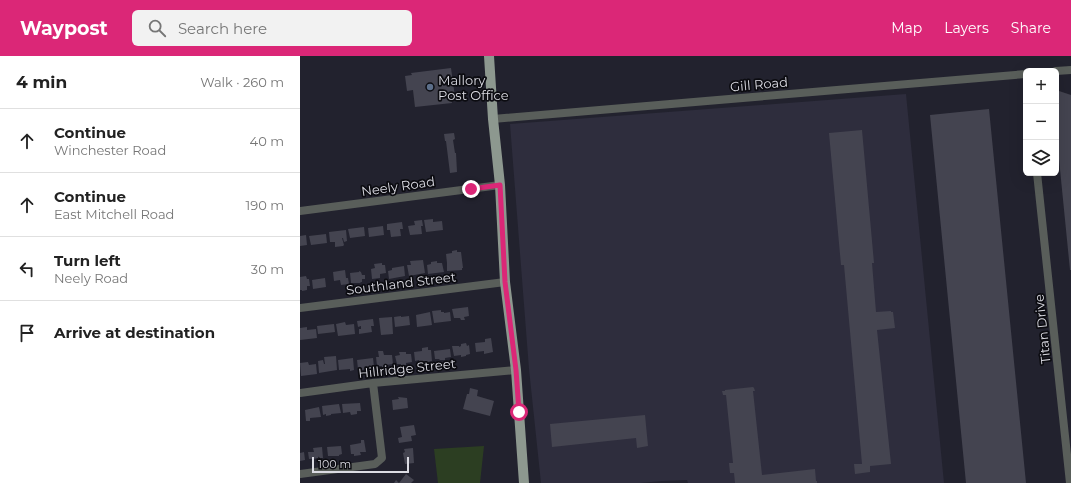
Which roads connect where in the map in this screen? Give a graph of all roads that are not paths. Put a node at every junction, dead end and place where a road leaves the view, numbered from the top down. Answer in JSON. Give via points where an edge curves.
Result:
{"nodes":[{"id":1,"x":489,"y":56,"type":"edge"},
{"id":2,"x":1071,"y":70,"type":"edge"},
{"id":3,"x":1059,"y":71,"type":"edge"},
{"id":4,"x":1023,"y":74,"type":"edge"},
{"id":5,"x":493,"y":119,"type":"junction"},
{"id":6,"x":1037,"y":176,"type":"edge"},
{"id":7,"x":500,"y":185,"type":"junction"},
{"id":8,"x":300,"y":211,"type":"edge"},
{"id":9,"x":505,"y":282,"type":"junction"},
{"id":10,"x":300,"y":308,"type":"edge"},
{"id":11,"x":516,"y":370,"type":"junction"},
{"id":12,"x":373,"y":383,"type":"junction"},
{"id":13,"x":300,"y":392,"type":"edge"},
{"id":14,"x":300,"y":474,"type":"edge"},
{"id":15,"x":524,"y":483,"type":"edge"},
{"id":16,"x":1070,"y":483,"type":"edge"}],
"edges":[{"from":1,"to":5,"type":"main road"},
{"from":2,"to":3,"type":"street"},
{"from":4,"to":5,"type":"street","name":"Gill Road"},
{"from":5,"to":7,"type":"main road"},
{"from":6,"to":16,"type":"street","name":"Titan Drive"},
{"from":7,"to":8,"type":"street","name":"Neely Road"},
{"from":7,"to":9,"type":"main road"},
{"from":9,"to":10,"type":"street","name":"Southland Street"},
{"from":9,"to":11,"type":"main road"},
{"from":11,"to":12,"type":"street","name":"Hillridge Street"},
{"from":11,"to":15,"type":"main road"},
{"from":12,"to":13,"type":"street","name":"Hillridge Street"},
{"from":12,"to":14,"type":"street","via":[[382,458],[375,464]]}]}
